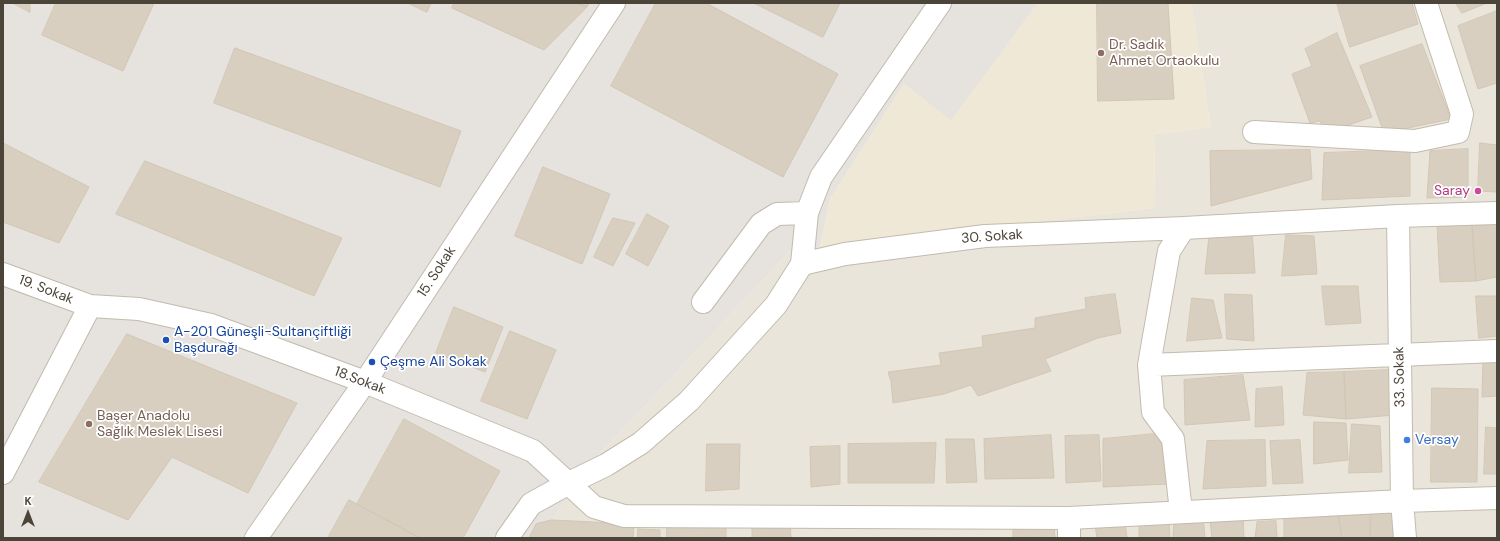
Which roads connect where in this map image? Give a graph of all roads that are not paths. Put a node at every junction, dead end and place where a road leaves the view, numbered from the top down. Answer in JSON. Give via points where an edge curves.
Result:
{"nodes":[{"id":1,"x":614,"y":3,"type":"edge"},
{"id":2,"x":940,"y":3,"type":"edge"},
{"id":3,"x":1426,"y":3,"type":"edge"},
{"id":4,"x":1254,"y":132,"type":"dead end"},
{"id":5,"x":807,"y":213,"type":"junction"},
{"id":6,"x":1497,"y":213,"type":"edge"},
{"id":7,"x":1398,"y":216,"type":"junction"},
{"id":8,"x":1184,"y":228,"type":"junction"},
{"id":9,"x":802,"y":264,"type":"junction"},
{"id":10,"x":3,"y":274,"type":"edge"},
{"id":11,"x":703,"y":302,"type":"dead end"},
{"id":12,"x":90,"y":306,"type":"junction"},
{"id":13,"x":1497,"y":351,"type":"edge"},
{"id":14,"x":1400,"y":356,"type":"junction"},
{"id":15,"x":1149,"y":365,"type":"junction"},
{"id":16,"x":365,"y":382,"type":"junction"},
{"id":17,"x":3,"y":473,"type":"edge"},
{"id":18,"x":569,"y":483,"type":"junction"},
{"id":19,"x":1497,"y":498,"type":"edge"},
{"id":20,"x":1402,"y":501,"type":"junction"},
{"id":21,"x":1181,"y":512,"type":"junction"},
{"id":22,"x":1069,"y":528,"type":"edge"},
{"id":23,"x":256,"y":538,"type":"edge"},
{"id":24,"x":507,"y":538,"type":"edge"},
{"id":25,"x":1405,"y":538,"type":"edge"}],
"edges":[{"from":1,"to":16,"type":"street","name":"15. Sokak"},
{"from":2,"to":5,"type":"street","via":[[821,178]]},
{"from":3,"to":4,"type":"street","via":[[1462,114],[1458,132],[1415,141]]},
{"from":5,"to":9,"type":"street"},
{"from":5,"to":11,"type":"street","via":[[777,214],[761,224]]},
{"from":6,"to":7,"type":"street","name":"30. Sokak"},
{"from":7,"to":8,"type":"street","name":"30. Sokak"},
{"from":7,"to":14,"type":"street","name":"33. Sokak"},
{"from":8,"to":9,"type":"street","name":"30. Sokak","via":[[985,236],[845,254]]},
{"from":8,"to":15,"type":"street","via":[[1169,251]]},
{"from":9,"to":18,"type":"street","via":[[776,305],[688,401],[641,443],[606,465]]},
{"from":10,"to":12,"type":"street","name":"19. Sokak"},
{"from":12,"to":16,"type":"street","name":"18.Sokak","via":[[139,309],[211,325]]},
{"from":12,"to":17,"type":"street"},
{"from":13,"to":14,"type":"street"},
{"from":14,"to":15,"type":"street"},
{"from":14,"to":20,"type":"street","name":"33. Sokak"},
{"from":15,"to":21,"type":"street","via":[[1152,412],[1172,439]]},
{"from":16,"to":18,"type":"street","name":"18.Sokak","via":[[533,451]]},
{"from":16,"to":23,"type":"street","name":"15. Sokak"},
{"from":18,"to":22,"type":"street","name":"18.Sokak","via":[[594,507],[624,516]]},
{"from":18,"to":24,"type":"street","via":[[530,504]]},
{"from":19,"to":20,"type":"street","name":"18.Sokak"},
{"from":20,"to":21,"type":"street","name":"18.Sokak"},
{"from":20,"to":25,"type":"street","name":"33. Sokak"},
{"from":21,"to":22,"type":"street","name":"18.Sokak"}]}
